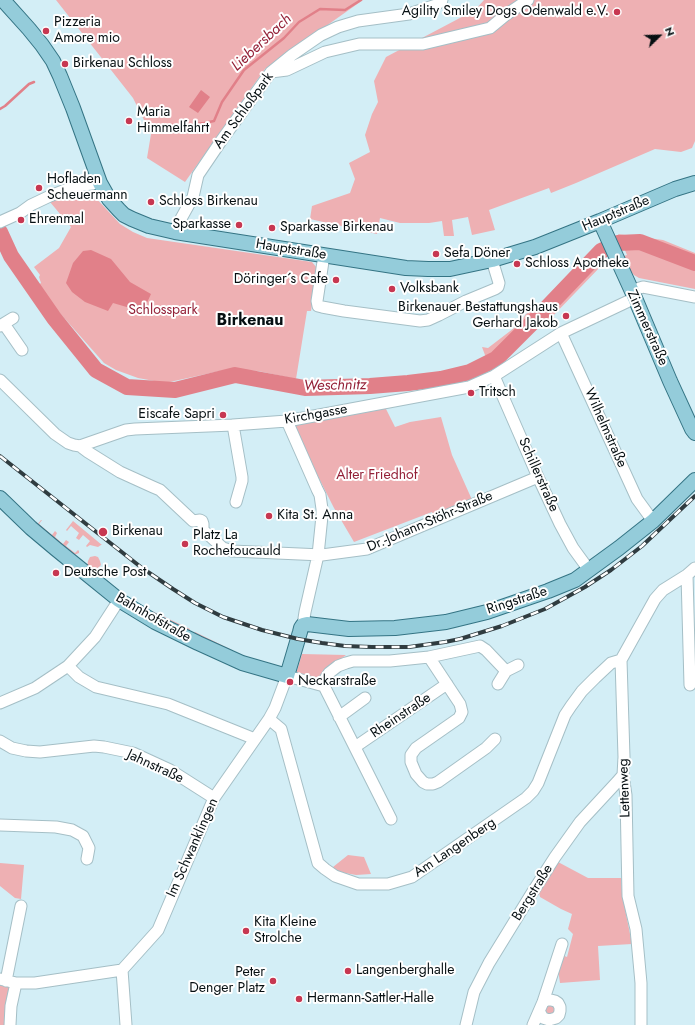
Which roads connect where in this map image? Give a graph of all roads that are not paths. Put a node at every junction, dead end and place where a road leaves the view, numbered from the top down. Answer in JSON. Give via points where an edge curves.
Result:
{"nodes":[{"id":1,"x":3,"y":0,"type":"edge"},
{"id":2,"x":442,"y":0,"type":"edge"},
{"id":3,"x":528,"y":0,"type":"edge"},
{"id":4,"x":271,"y":72,"type":"junction"},
{"id":5,"x":100,"y":183,"type":"junction"},
{"id":6,"x":695,"y":183,"type":"edge"},
{"id":7,"x":600,"y":221,"type":"junction"},
{"id":8,"x":0,"y":222,"type":"edge"},
{"id":9,"x":174,"y":232,"type":"junction"},
{"id":10,"x":324,"y":254,"type":"junction"},
{"id":11,"x":492,"y":260,"type":"junction"},
{"id":12,"x":633,"y":295,"type":"junction"},
{"id":13,"x":695,"y":297,"type":"edge"},
{"id":14,"x":6,"y":323,"type":"edge"},
{"id":15,"x":561,"y":333,"type":"junction"},
{"id":16,"x":22,"y":350,"type":"dead end"},
{"id":17,"x":494,"y":376,"type":"junction"},
{"id":18,"x":0,"y":380,"type":"edge"},
{"id":19,"x":287,"y":421,"type":"junction"},
{"id":20,"x":233,"y":425,"type":"junction"},
{"id":21,"x":695,"y":433,"type":"edge"},
{"id":22,"x":80,"y":446,"type":"junction"},
{"id":23,"x":538,"y":476,"type":"junction"},
{"id":24,"x":695,"y":480,"type":"edge"},
{"id":25,"x":0,"y":498,"type":"edge"},
{"id":26,"x":236,"y":502,"type":"dead end"},
{"id":27,"x":653,"y":521,"type":"junction"},
{"id":28,"x":318,"y":555,"type":"junction"},
{"id":29,"x":589,"y":570,"type":"junction"},
{"id":30,"x":691,"y":572,"type":"edge"},
{"id":31,"x":119,"y":600,"type":"junction"},
{"id":32,"x":303,"y":625,"type":"junction"},
{"id":33,"x":429,"y":657,"type":"junction"},
{"id":34,"x":621,"y":660,"type":"junction"},
{"id":35,"x":518,"y":665,"type":"dead end"},
{"id":36,"x":68,"y":666,"type":"junction"},
{"id":37,"x":506,"y":671,"type":"junction"},
{"id":38,"x":287,"y":676,"type":"junction"},
{"id":39,"x":447,"y":684,"type":"junction"},
{"id":40,"x":498,"y":684,"type":"dead end"},
{"id":41,"x":690,"y":685,"type":"dead end"},
{"id":42,"x":324,"y":686,"type":"junction"},
{"id":43,"x":365,"y":698,"type":"dead end"},
{"id":44,"x":0,"y":703,"type":"edge"},
{"id":45,"x":339,"y":717,"type":"junction"},
{"id":46,"x":269,"y":719,"type":"junction"},
{"id":47,"x":255,"y":739,"type":"junction"},
{"id":48,"x":495,"y":739,"type":"dead end"},
{"id":49,"x":0,"y":740,"type":"edge"},
{"id":50,"x":355,"y":747,"type":"junction"},
{"id":51,"x":623,"y":775,"type":"junction"},
{"id":52,"x":214,"y":798,"type":"junction"},
{"id":53,"x":391,"y":819,"type":"dead end"},
{"id":54,"x":0,"y":826,"type":"edge"},
{"id":55,"x":88,"y":859,"type":"dead end"},
{"id":56,"x":21,"y":906,"type":"dead end"},
{"id":57,"x":562,"y":944,"type":"dead end"},
{"id":58,"x":122,"y":970,"type":"junction"},
{"id":59,"x":7,"y":981,"type":"edge"},
{"id":60,"x":541,"y":1007,"type":"junction"},
{"id":61,"x":559,"y":1022,"type":"edge"},
{"id":62,"x":10,"y":1025,"type":"edge"},
{"id":63,"x":126,"y":1025,"type":"edge"},
{"id":64,"x":466,"y":1025,"type":"edge"},
{"id":65,"x":533,"y":1025,"type":"edge"},
{"id":66,"x":641,"y":1025,"type":"edge"}],
"edges":[{"from":1,"to":5,"type":"main road","name":"Hauptstraße","via":[[53,61]]},
{"from":2,"to":4,"type":"street","name":"Am Schloßpark","via":[[436,5],[409,14],[358,21],[338,27],[321,35]]},
{"from":3,"to":4,"type":"street","via":[[490,28],[423,44],[360,44],[325,52],[287,70]]},
{"from":4,"to":9,"type":"street","name":"Am Schloßpark","via":[[198,175],[192,197]]},
{"from":5,"to":8,"type":"street","via":[[56,193]]},
{"from":5,"to":9,"type":"main road","name":"Hauptstraße","via":[[124,215],[149,226]]},
{"from":6,"to":7,"type":"main road","name":"Hauptstraße"},
{"from":7,"to":11,"type":"main road","name":"Hauptstraße","via":[[535,247]]},
{"from":7,"to":12,"type":"main road","name":"Zimmerstraße"},
{"from":9,"to":10,"type":"main road","name":"Hauptstraße"},
{"from":10,"to":11,"type":"main road","name":"Hauptstraße","via":[[406,268],[428,269],[450,269]]},
{"from":10,"to":11,"type":"street","via":[[318,306],[420,321],[428,320],[498,287]]},
{"from":12,"to":13,"type":"street","name":"Kirchgasse","via":[[643,287]]},
{"from":12,"to":15,"type":"street","name":"Kirchgasse"},
{"from":12,"to":21,"type":"main road","name":"Zimmerstraße"},
{"from":14,"to":16,"type":"street"},
{"from":15,"to":17,"type":"street","name":"Kirchgasse"},
{"from":15,"to":27,"type":"street","name":"Wilhelmstraße","via":[[637,499]]},
{"from":17,"to":19,"type":"street","name":"Kirchgasse","via":[[469,387]]},
{"from":17,"to":23,"type":"street","name":"Schillerstraße"},
{"from":18,"to":22,"type":"street","via":[[55,434],[68,443]]},
{"from":19,"to":20,"type":"street","name":"Kirchgasse"},
{"from":19,"to":28,"type":"street","via":[[322,502]]},
{"from":20,"to":22,"type":"street","name":"Kirchgasse","via":[[126,430]]},
{"from":20,"to":26,"type":"street","via":[[242,477]]},
{"from":22,"to":28,"type":"street","name":"Dr.-Johann-Stöhr-Straße","via":[[120,472],[160,490],[194,521],[202,521],[203,530],[223,548],[232,551]]},
{"from":23,"to":28,"type":"street","name":"Dr.-Johann-Stöhr-Straße","via":[[367,550]]},
{"from":23,"to":29,"type":"street","name":"Schillerstraße","via":[[573,548]]},
{"from":24,"to":27,"type":"main road","name":"Ringstraße"},
{"from":25,"to":31,"type":"main road","name":"Bahnhofstraße","via":[[31,528]]},
{"from":27,"to":29,"type":"main road","name":"Ringstraße"},
{"from":28,"to":32,"type":"street"},
{"from":29,"to":32,"type":"main road","name":"Ringstraße","via":[[575,580],[548,591],[487,612],[446,622],[395,628],[349,629]]},
{"from":30,"to":34,"type":"street","via":[[655,598]]},
{"from":30,"to":41,"type":"street"},
{"from":31,"to":36,"type":"street","via":[[96,637]]},
{"from":31,"to":38,"type":"main road","name":"Bahnhofstraße","via":[[155,622],[238,661]]},
{"from":32,"to":38,"type":"main road"},
{"from":33,"to":37,"type":"street","via":[[480,646]]},
{"from":33,"to":39,"type":"street"},
{"from":33,"to":42,"type":"street","via":[[353,661],[338,666],[325,679]]},
{"from":34,"to":46,"type":"street","name":"Am Langenberg","via":[[611,663],[570,706],[538,783],[526,798],[412,877],[388,884],[358,884],[335,876],[318,863],[281,729]]},
{"from":34,"to":51,"type":"street","name":"Lettenweg"},
{"from":35,"to":37,"type":"street"},
{"from":36,"to":44,"type":"street","via":[[35,688]]},
{"from":36,"to":47,"type":"street","via":[[78,677],[96,687],[168,704]]},
{"from":37,"to":40,"type":"street"},
{"from":38,"to":42,"type":"street"},
{"from":38,"to":46,"type":"street","name":"Im Schwanklingen"},
{"from":39,"to":48,"type":"street","via":[[460,704],[462,712],[459,718],[416,748],[411,755],[414,771],[420,780],[427,784],[438,782]]},
{"from":39,"to":50,"type":"street","name":"Rheinstraße"},
{"from":42,"to":45,"type":"street","name":"Rheinstraße"},
{"from":43,"to":45,"type":"street"},
{"from":45,"to":50,"type":"street","name":"Rheinstraße"},
{"from":46,"to":47,"type":"street","name":"Im Schwanklingen"},
{"from":47,"to":52,"type":"street","name":"Im Schwanklingen"},
{"from":49,"to":52,"type":"street","name":"Jahnstraße","via":[[12,748],[26,751],[40,752],[94,746],[133,753],[170,770]]},
{"from":50,"to":53,"type":"street","name":"Rheinstraße"},
{"from":51,"to":64,"type":"street","name":"Bergstraße","via":[[580,822],[528,899],[474,992]]},
{"from":51,"to":66,"type":"street","name":"Lettenweg","via":[[626,795],[628,896],[637,937]]},
{"from":52,"to":58,"type":"street","name":"Im Schwanklingen","via":[[158,930]]},
{"from":54,"to":55,"type":"street","via":[[56,827],[72,830],[83,836],[89,848]]},
{"from":56,"to":59,"type":"street"},
{"from":57,"to":60,"type":"street"},
{"from":58,"to":59,"type":"street","via":[[35,983]]},
{"from":58,"to":63,"type":"street"},
{"from":59,"to":62,"type":"street"},
{"from":60,"to":61,"type":"street","via":[[543,1018]]},
{"from":60,"to":61,"type":"street","via":[[547,1000],[558,1003]]},
{"from":60,"to":65,"type":"street"}]}
